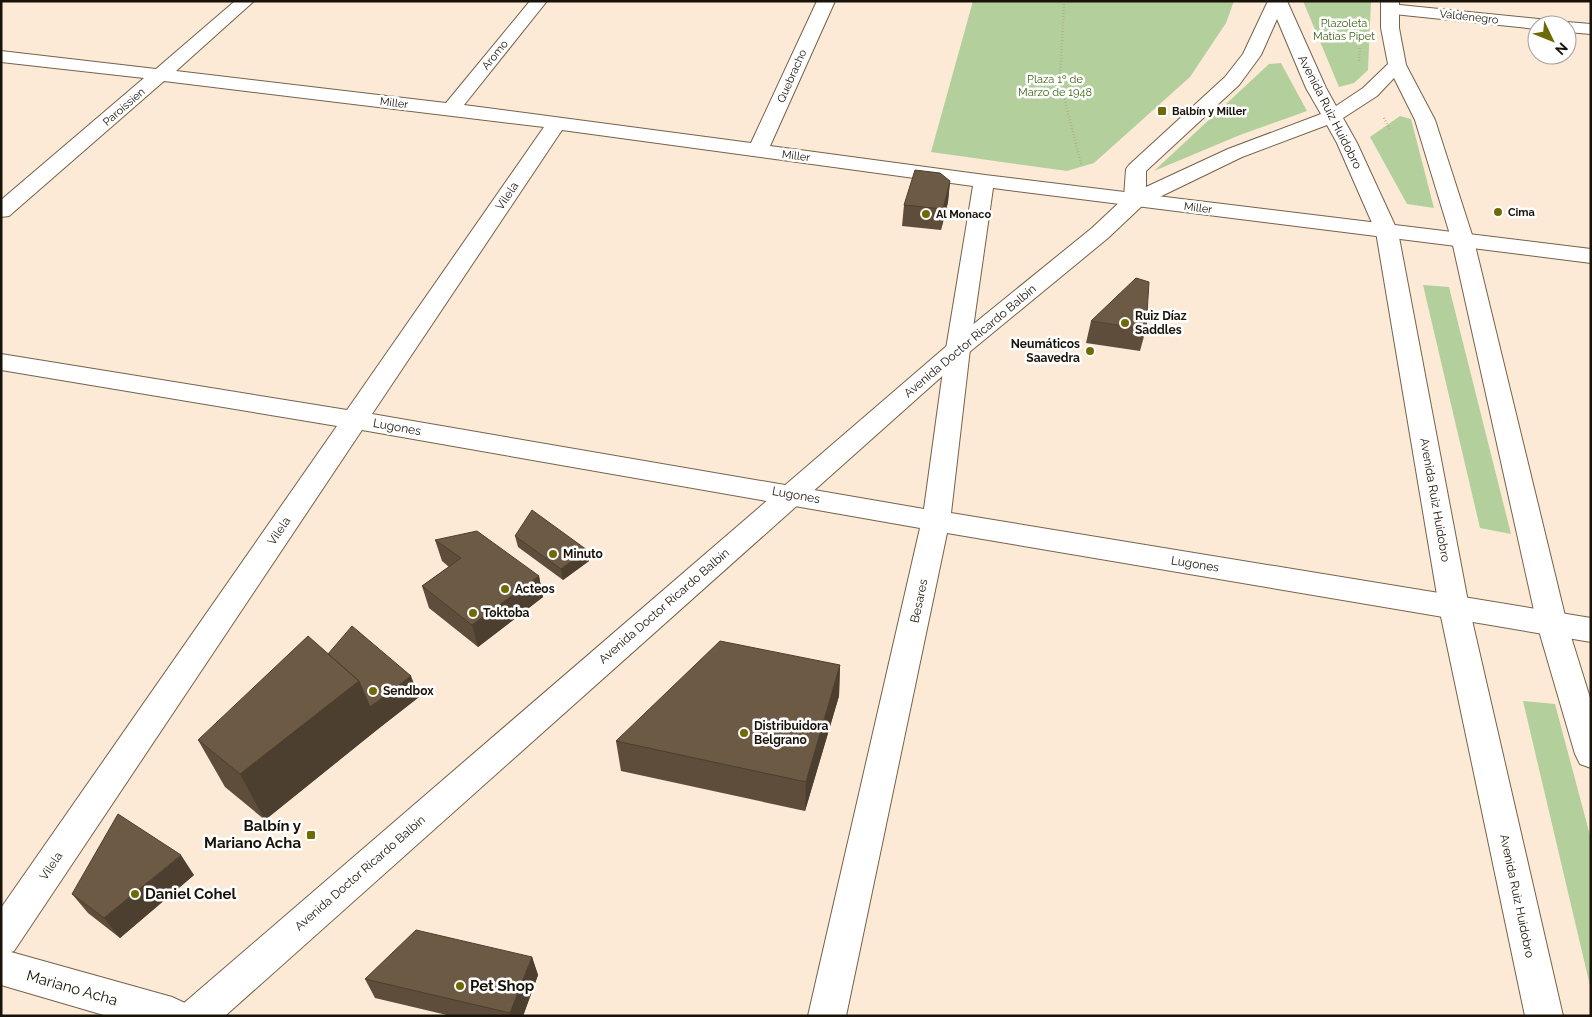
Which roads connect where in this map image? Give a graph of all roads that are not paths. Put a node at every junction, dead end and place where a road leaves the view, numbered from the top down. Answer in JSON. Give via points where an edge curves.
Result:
{"nodes":[{"id":1,"x":246,"y":1,"type":"edge"},
{"id":2,"x":540,"y":1,"type":"edge"},
{"id":3,"x":826,"y":1,"type":"edge"},
{"id":4,"x":1278,"y":1,"type":"edge"},
{"id":5,"x":1390,"y":5,"type":"edge"},
{"id":6,"x":1527,"y":22,"type":"edge"},
{"id":7,"x":1577,"y":28,"type":"edge"},
{"id":8,"x":1591,"y":29,"type":"edge"},
{"id":9,"x":1,"y":56,"type":"edge"},
{"id":10,"x":1397,"y":65,"type":"junction"},
{"id":11,"x":160,"y":76,"type":"junction"},
{"id":12,"x":451,"y":110,"type":"junction"},
{"id":13,"x":1332,"y":116,"type":"junction"},
{"id":14,"x":557,"y":123,"type":"junction"},
{"id":15,"x":758,"y":151,"type":"junction"},
{"id":16,"x":985,"y":181,"type":"junction"},
{"id":17,"x":1135,"y":200,"type":"junction"},
{"id":18,"x":1,"y":211,"type":"edge"},
{"id":19,"x":1388,"y":232,"type":"junction"},
{"id":20,"x":1463,"y":241,"type":"junction"},
{"id":21,"x":1591,"y":256,"type":"edge"},
{"id":22,"x":958,"y":349,"type":"junction"},
{"id":23,"x":1,"y":362,"type":"edge"},
{"id":24,"x":354,"y":420,"type":"junction"},
{"id":25,"x":791,"y":494,"type":"junction"},
{"id":26,"x":936,"y":521,"type":"junction"},
{"id":27,"x":1454,"y":607,"type":"junction"},
{"id":28,"x":1552,"y":624,"type":"junction"},
{"id":29,"x":1591,"y":630,"type":"edge"},
{"id":30,"x":1591,"y":754,"type":"edge"},
{"id":31,"x":1,"y":939,"type":"edge"},
{"id":32,"x":1,"y":968,"type":"edge"},
{"id":33,"x":172,"y":1016,"type":"edge"},
{"id":34,"x":197,"y":1016,"type":"edge"},
{"id":35,"x":827,"y":1016,"type":"edge"},
{"id":36,"x":1544,"y":1016,"type":"edge"}],
"edges":[{"from":1,"to":11,"type":"street","name":"Paroissien"},
{"from":2,"to":12,"type":"street","name":"Aromo"},
{"from":3,"to":15,"type":"street","name":"Quebracho"},
{"from":4,"to":13,"type":"street","name":"Avenida Ruiz Huidobro","via":[[1316,88]]},
{"from":4,"to":17,"type":"street","via":[[1252,55],[1232,81],[1136,169]]},
{"from":5,"to":6,"type":"street","name":"Valdenegro"},
{"from":5,"to":10,"type":"street","via":[[1390,28]]},
{"from":7,"to":8,"type":"street"},
{"from":9,"to":11,"type":"street","name":"Miller"},
{"from":10,"to":13,"type":"street","name":"Avenida Doctor Ricardo Balbín","via":[[1370,92]]},
{"from":10,"to":20,"type":"street","via":[[1425,120]]},
{"from":11,"to":12,"type":"street","name":"Miller"},
{"from":11,"to":18,"type":"street","name":"Paroissien"},
{"from":12,"to":14,"type":"street","name":"Miller"},
{"from":13,"to":17,"type":"street","name":"Avenida Doctor Ricardo Balbín","via":[[1234,153]]},
{"from":13,"to":19,"type":"street","name":"Avenida Ruiz Huidobro","via":[[1348,143]]},
{"from":14,"to":15,"type":"street","name":"Miller"},
{"from":14,"to":24,"type":"street","name":"Vilela"},
{"from":15,"to":16,"type":"street","name":"Miller"},
{"from":16,"to":17,"type":"street","name":"Miller"},
{"from":16,"to":22,"type":"street","name":"Besares"},
{"from":17,"to":19,"type":"street","name":"Miller"},
{"from":17,"to":22,"type":"street","name":"Avenida Doctor Ricardo Balbín"},
{"from":19,"to":20,"type":"street","name":"Miller"},
{"from":19,"to":27,"type":"street","name":"Avenida Ruiz Huidobro"},
{"from":20,"to":21,"type":"street","name":"Miller"},
{"from":20,"to":28,"type":"street"},
{"from":22,"to":25,"type":"street","name":"Avenida Doctor Ricardo Balbín"},
{"from":22,"to":26,"type":"street","name":"Besares"},
{"from":23,"to":24,"type":"street","name":"Lugones"},
{"from":24,"to":25,"type":"street","name":"Lugones"},
{"from":24,"to":31,"type":"street","name":"Vilela"},
{"from":25,"to":26,"type":"street","name":"Lugones"},
{"from":25,"to":34,"type":"street","name":"Avenida Doctor Ricardo Balbín"},
{"from":26,"to":27,"type":"street","name":"Lugones"},
{"from":26,"to":35,"type":"street","name":"Besares"},
{"from":27,"to":28,"type":"street","name":"Lugones"},
{"from":27,"to":36,"type":"street","name":"Avenida Ruiz Huidobro"},
{"from":28,"to":29,"type":"street","name":"Lugones"},
{"from":28,"to":30,"type":"street"},
{"from":32,"to":33,"type":"street","name":"Mariano Acha"}]}
